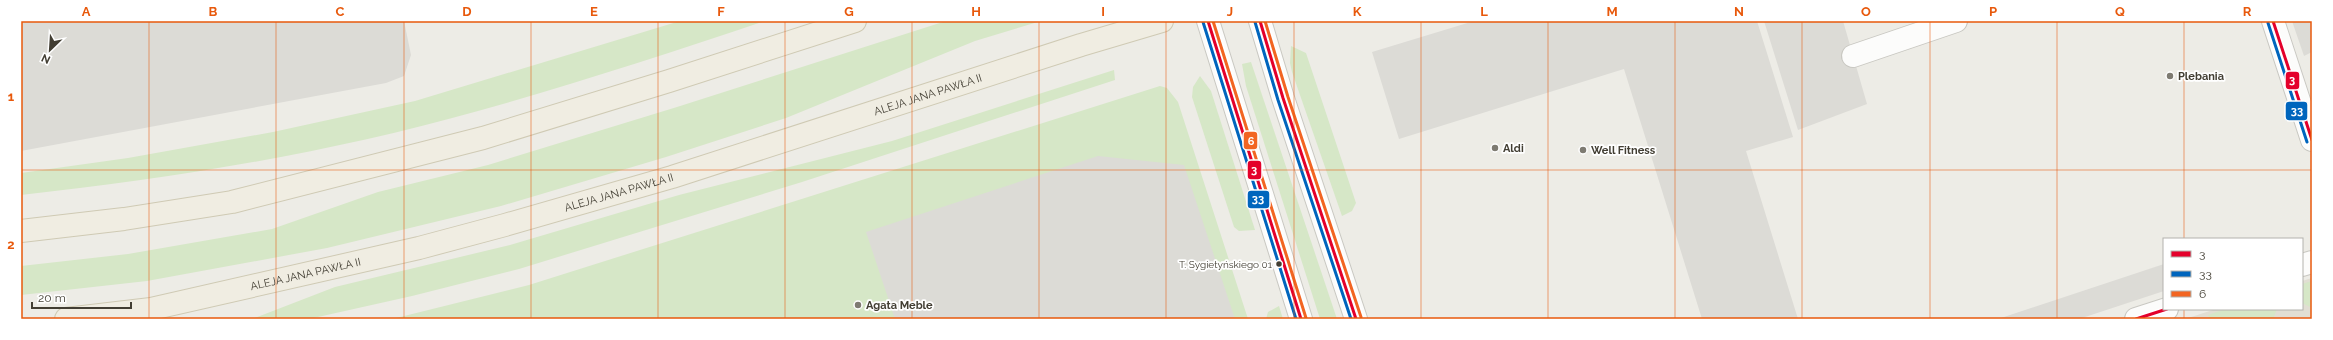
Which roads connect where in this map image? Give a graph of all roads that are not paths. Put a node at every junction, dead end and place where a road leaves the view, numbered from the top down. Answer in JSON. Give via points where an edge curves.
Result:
{"nodes":[{"id":1,"x":855,"y":21,"type":"edge"},
{"id":2,"x":1162,"y":21,"type":"edge"},
{"id":3,"x":1208,"y":21,"type":"edge"},
{"id":4,"x":1260,"y":21,"type":"edge"},
{"id":5,"x":1956,"y":21,"type":"edge"},
{"id":6,"x":2273,"y":21,"type":"edge"},
{"id":7,"x":1853,"y":56,"type":"dead end"},
{"id":8,"x":2312,"y":140,"type":"edge"},
{"id":9,"x":21,"y":231,"type":"edge"},
{"id":10,"x":2164,"y":310,"type":"edge"},
{"id":11,"x":66,"y":319,"type":"edge"},
{"id":12,"x":1301,"y":319,"type":"edge"},
{"id":13,"x":1356,"y":319,"type":"edge"},
{"id":14,"x":2136,"y":319,"type":"edge"}],
"edges":[{"from":1,"to":9,"type":"main road","via":[[669,82],[483,138],[232,202],[124,219]]},
{"from":2,"to":11,"type":"main road","name":"ALEJA JANA PAWŁA II","via":[[672,177],[505,225],[419,248],[150,309]]},
{"from":3,"to":12,"type":"street"},
{"from":4,"to":13,"type":"street"},
{"from":5,"to":7,"type":"street"},
{"from":6,"to":8,"type":"street"},
{"from":10,"to":14,"type":"street"}]}
